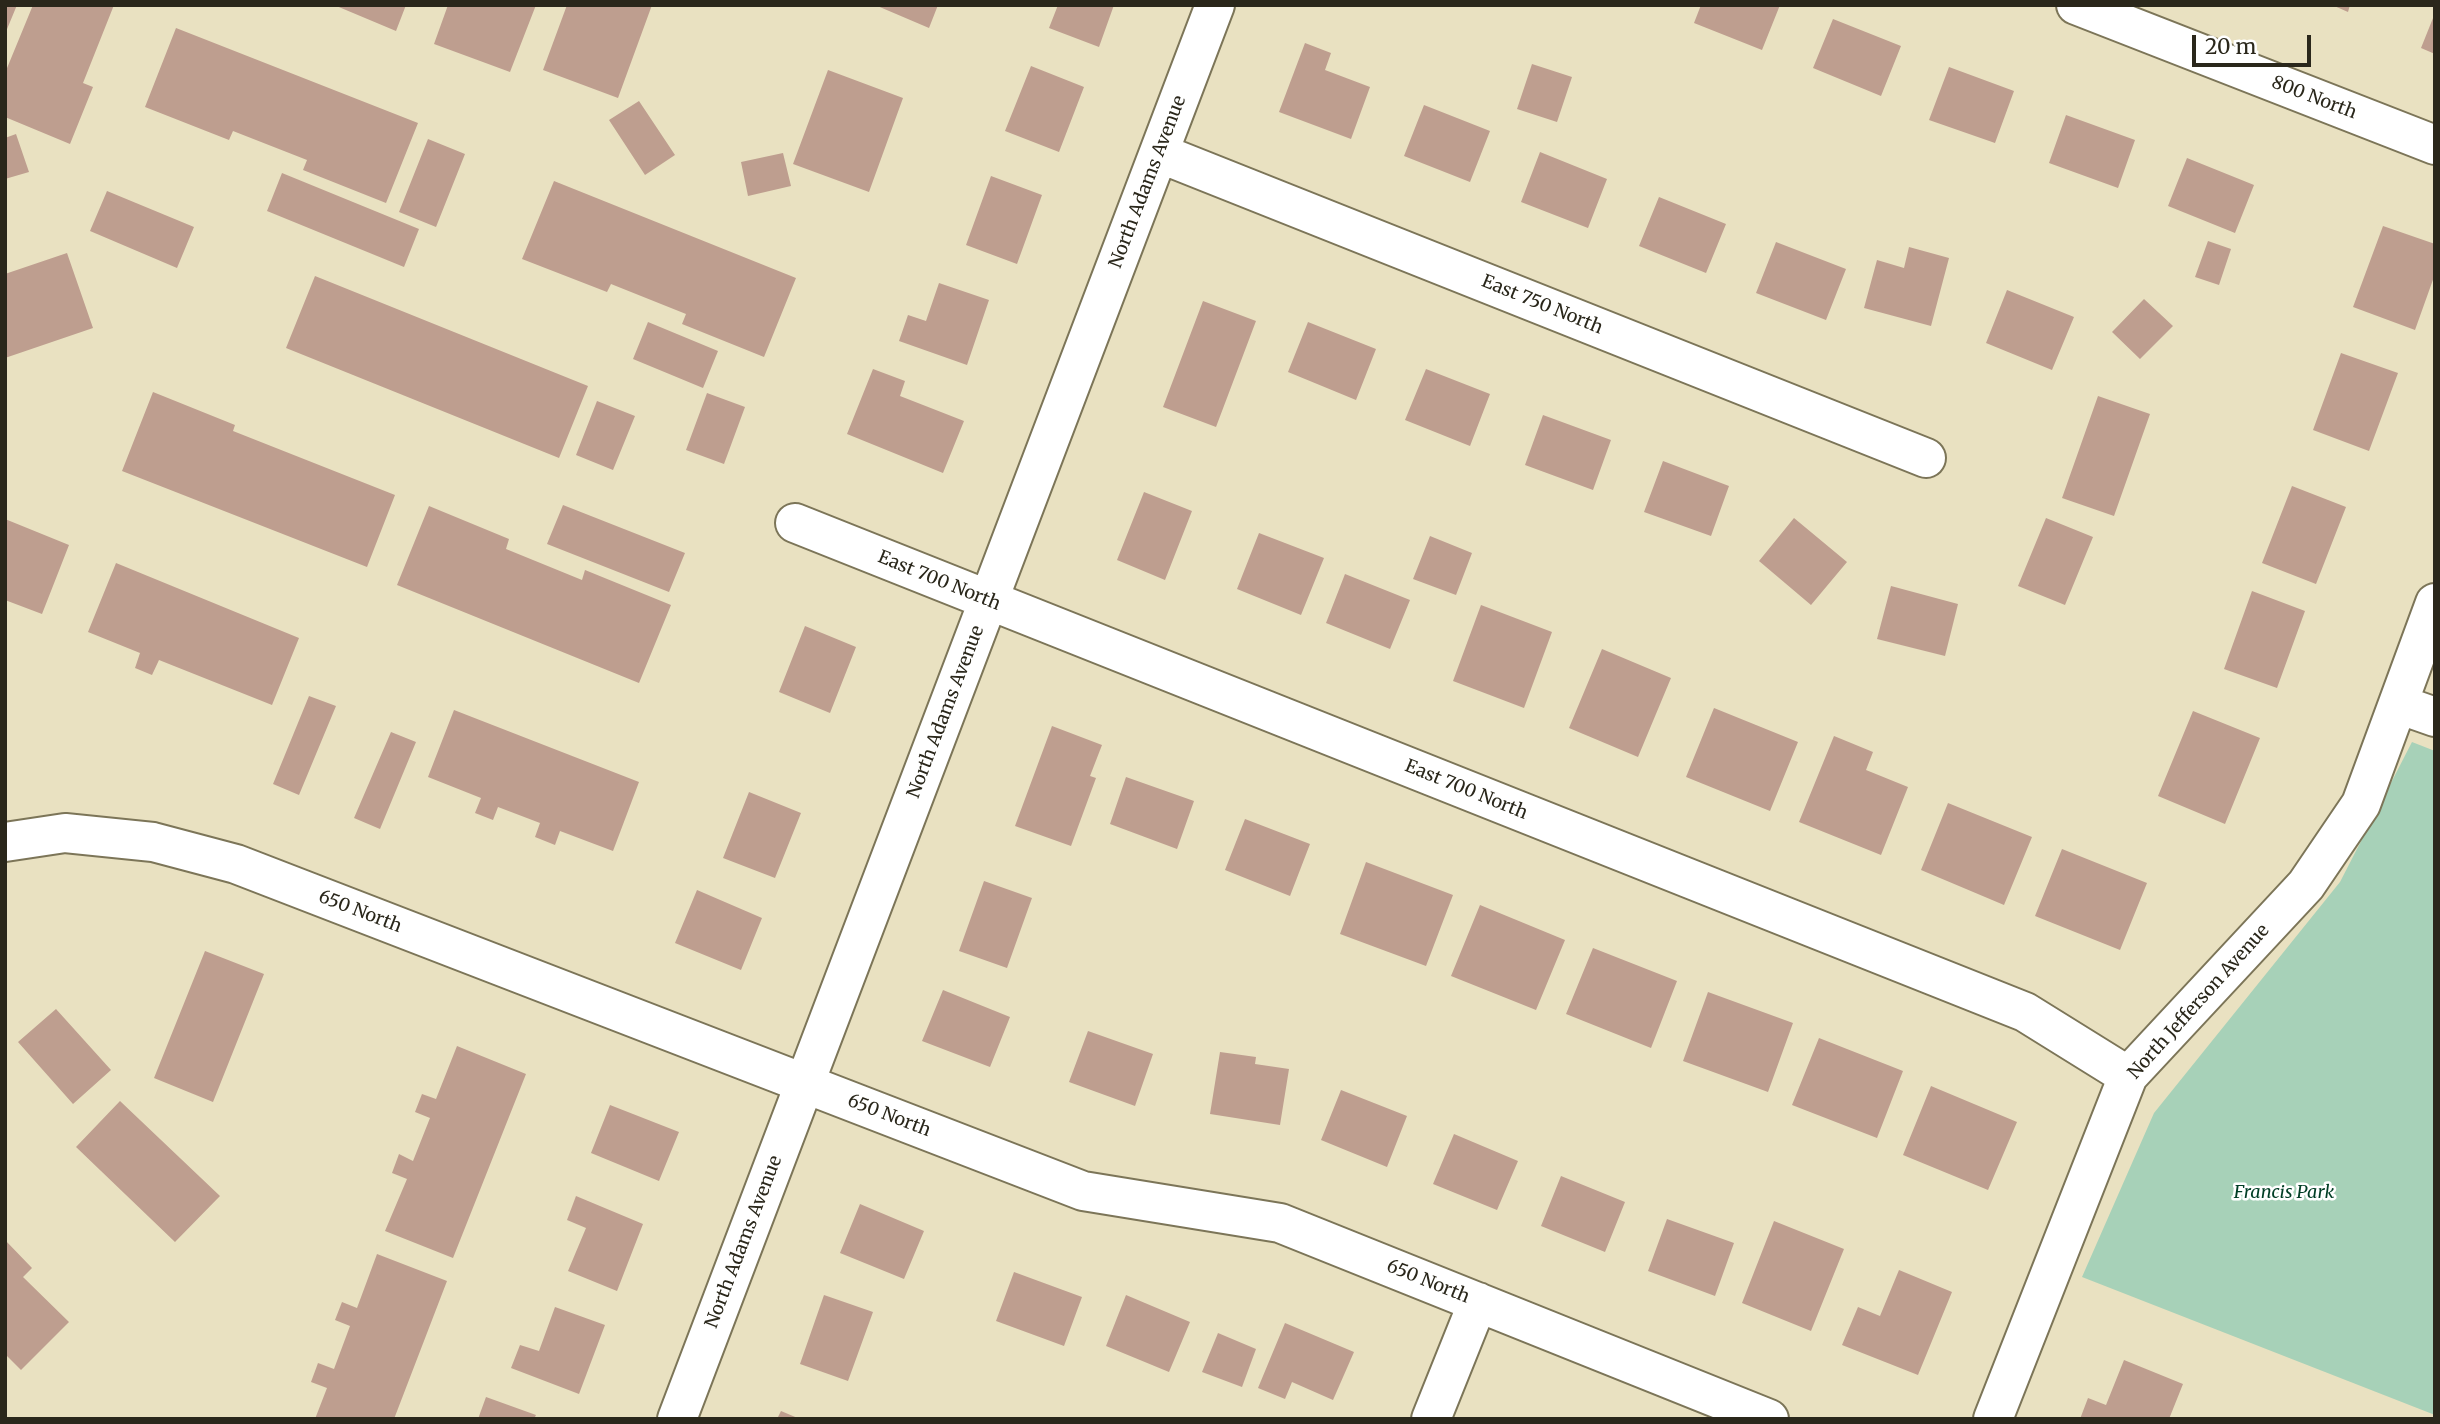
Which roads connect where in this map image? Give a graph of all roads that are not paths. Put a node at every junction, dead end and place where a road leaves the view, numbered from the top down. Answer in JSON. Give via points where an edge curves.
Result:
{"nodes":[{"id":1,"x":1215,"y":5,"type":"edge"},
{"id":2,"x":2076,"y":5,"type":"edge"},
{"id":3,"x":2435,"y":145,"type":"edge"},
{"id":4,"x":1159,"y":153,"type":"junction"},
{"id":5,"x":1926,"y":458,"type":"dead end"},
{"id":6,"x":795,"y":523,"type":"dead end"},
{"id":7,"x":989,"y":600,"type":"junction"},
{"id":8,"x":2435,"y":603,"type":"edge"},
{"id":9,"x":2398,"y":704,"type":"junction"},
{"id":10,"x":2435,"y":717,"type":"edge"},
{"id":11,"x":5,"y":842,"type":"edge"},
{"id":12,"x":2128,"y":1076,"type":"junction"},
{"id":13,"x":804,"y":1083,"type":"junction"},
{"id":14,"x":1478,"y":1302,"type":"junction"},
{"id":15,"x":677,"y":1419,"type":"edge"},
{"id":16,"x":1431,"y":1419,"type":"edge"},
{"id":17,"x":1769,"y":1419,"type":"edge"},
{"id":18,"x":1993,"y":1419,"type":"edge"}],
"edges":[{"from":1,"to":4,"type":"street","name":"North Adams Avenue"},
{"from":2,"to":3,"type":"street","name":"800 North"},
{"from":4,"to":5,"type":"street","name":"East 750 North"},
{"from":4,"to":7,"type":"street","name":"North Adams Avenue"},
{"from":6,"to":7,"type":"street","name":"East 700 North"},
{"from":7,"to":12,"type":"street","name":"East 700 North","via":[[2025,1012]]},
{"from":7,"to":13,"type":"street","name":"North Adams Avenue"},
{"from":8,"to":9,"type":"street","name":"North Jefferson Avenue"},
{"from":9,"to":10,"type":"street"},
{"from":9,"to":12,"type":"street","name":"North Jefferson Avenue","via":[[2361,804],[2306,885]]},
{"from":11,"to":13,"type":"street","name":"650 North","via":[[65,833],[90,835],[153,842],[236,864]]},
{"from":12,"to":18,"type":"street","name":"North Jefferson Avenue"},
{"from":13,"to":14,"type":"street","name":"650 North","via":[[1083,1191],[1280,1223]]},
{"from":13,"to":15,"type":"street","name":"North Adams Avenue"},
{"from":14,"to":16,"type":"street"},
{"from":14,"to":17,"type":"street","name":"650 North"}]}
